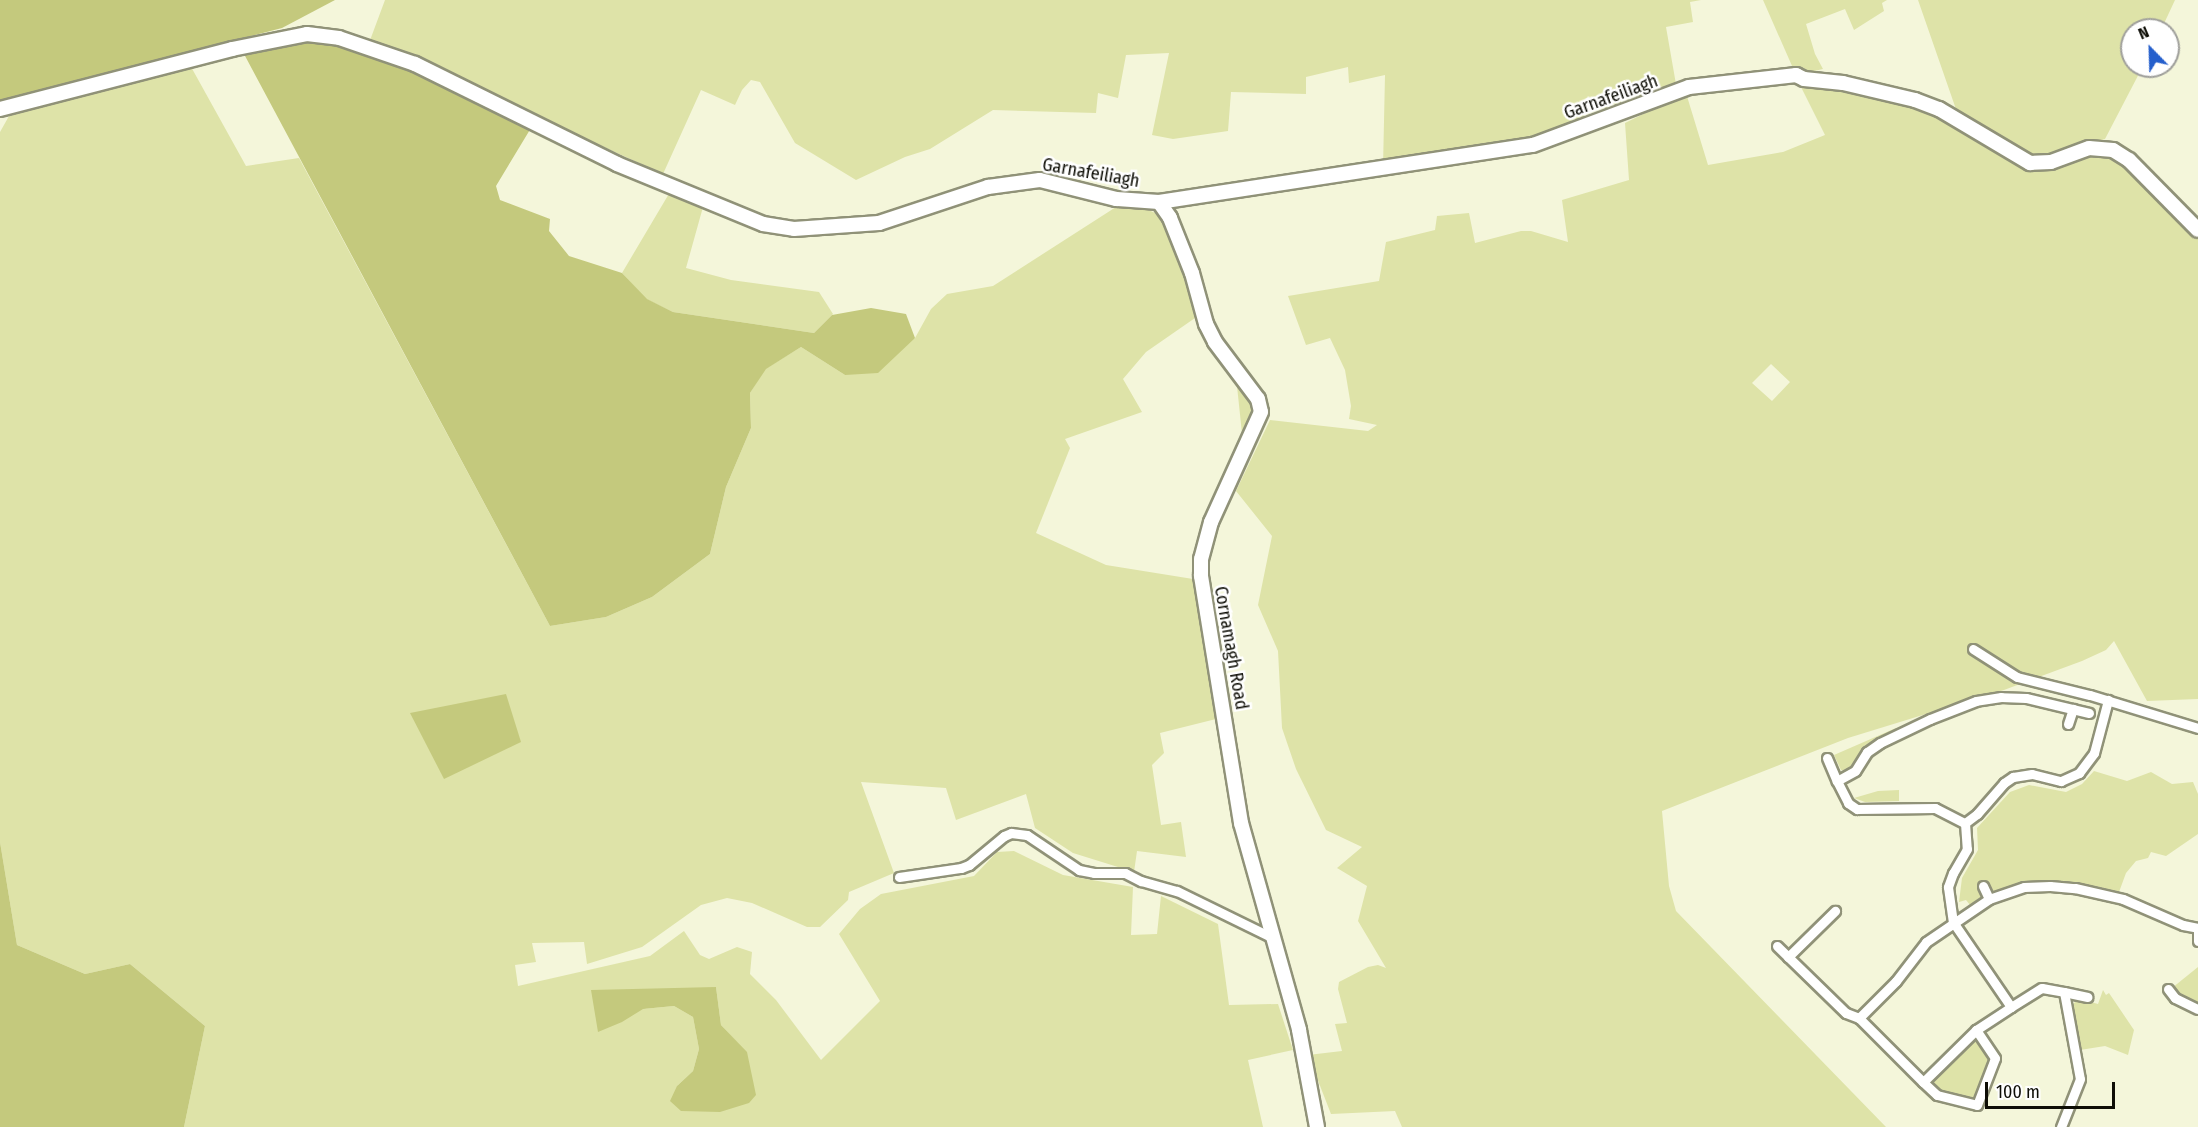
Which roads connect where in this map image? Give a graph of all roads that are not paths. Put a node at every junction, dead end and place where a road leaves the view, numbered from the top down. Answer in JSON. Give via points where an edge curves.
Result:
{"nodes":[{"id":1,"x":0,"y":109,"type":"edge"},
{"id":2,"x":1159,"y":202,"type":"junction"},
{"id":3,"x":2198,"y":230,"type":"edge"},
{"id":4,"x":1972,"y":649,"type":"dead end"},
{"id":5,"x":2108,"y":700,"type":"junction"},
{"id":6,"x":2073,"y":709,"type":"junction"},
{"id":7,"x":2089,"y":713,"type":"dead end"},
{"id":8,"x":2068,"y":724,"type":"dead end"},
{"id":9,"x":2198,"y":728,"type":"edge"},
{"id":10,"x":1827,"y":758,"type":"dead end"},
{"id":11,"x":1837,"y":781,"type":"junction"},
{"id":12,"x":1965,"y":823,"type":"junction"},
{"id":13,"x":899,"y":877,"type":"dead end"},
{"id":14,"x":1983,"y":886,"type":"dead end"},
{"id":15,"x":1989,"y":899,"type":"junction"},
{"id":16,"x":1836,"y":911,"type":"dead end"},
{"id":17,"x":1953,"y":922,"type":"junction"},
{"id":18,"x":2198,"y":929,"type":"edge"},
{"id":19,"x":1273,"y":938,"type":"junction"},
{"id":20,"x":2198,"y":941,"type":"edge"},
{"id":21,"x":1777,"y":946,"type":"dead end"},
{"id":22,"x":1788,"y":957,"type":"junction"},
{"id":23,"x":2168,"y":989,"type":"dead end"},
{"id":24,"x":2064,"y":992,"type":"junction"},
{"id":25,"x":2087,"y":998,"type":"dead end"},
{"id":26,"x":2011,"y":1007,"type":"junction"},
{"id":27,"x":2198,"y":1009,"type":"edge"},
{"id":28,"x":1859,"y":1018,"type":"junction"},
{"id":29,"x":1976,"y":1030,"type":"junction"},
{"id":30,"x":1923,"y":1082,"type":"junction"},
{"id":31,"x":1317,"y":1127,"type":"edge"},
{"id":32,"x":2061,"y":1127,"type":"edge"}],
"edges":[{"from":1,"to":2,"type":"street","name":"Garnafeiliagh","via":[[232,49],[307,34],[339,38],[415,64],[617,164],[764,224],[794,229],[879,223],[988,187],[1040,180],[1116,199]]},
{"from":2,"to":3,"type":"street","name":"Garnafeiliagh","via":[[1533,145],[1689,87],[1796,75],[1915,100],[1939,109],[2030,163],[2051,162],[2089,148],[2113,150]]},
{"from":2,"to":19,"type":"street","name":"Cornamagh Road","via":[[1170,218],[1192,273],[1206,324],[1258,399],[1261,412],[1211,522],[1201,559],[1201,576],[1241,823]]},
{"from":4,"to":5,"type":"street","via":[[2017,677]]},
{"from":5,"to":9,"type":"street"},
{"from":5,"to":12,"type":"street","via":[[2094,753],[2079,773],[2061,781],[2018,775],[2004,783]]},
{"from":6,"to":7,"type":"street"},
{"from":6,"to":8,"type":"street"},
{"from":6,"to":11,"type":"street","via":[[2020,697],[1976,701],[1880,743],[1867,752],[1856,771]]},
{"from":10,"to":11,"type":"street"},
{"from":11,"to":12,"type":"street","via":[[1848,803],[1857,809],[1935,808]]},
{"from":12,"to":17,"type":"street","via":[[1967,849],[1948,887]]},
{"from":13,"to":19,"type":"street","via":[[961,868],[1004,836],[1027,835],[1079,870],[1125,873],[1177,891]]},
{"from":14,"to":15,"type":"street"},
{"from":15,"to":17,"type":"street"},
{"from":15,"to":18,"type":"street","via":[[2024,887],[2075,888],[2123,899]]},
{"from":16,"to":22,"type":"street"},
{"from":17,"to":26,"type":"street"},
{"from":17,"to":28,"type":"street","via":[[1926,942],[1896,981]]},
{"from":18,"to":20,"type":"street"},
{"from":19,"to":31,"type":"street","name":"Cornamagh Road","via":[[1299,1030]]},
{"from":21,"to":22,"type":"street"},
{"from":22,"to":28,"type":"street","via":[[1846,1013]]},
{"from":23,"to":27,"type":"street","via":[[2175,998],[2188,999]]},
{"from":24,"to":25,"type":"street"},
{"from":24,"to":26,"type":"street","via":[[2042,988]]},
{"from":24,"to":32,"type":"street","via":[[2080,1079]]},
{"from":26,"to":29,"type":"street"},
{"from":28,"to":30,"type":"street"},
{"from":29,"to":30,"type":"street"},
{"from":29,"to":30,"type":"street","via":[[1995,1058],[1976,1108],[1941,1096]]}]}
